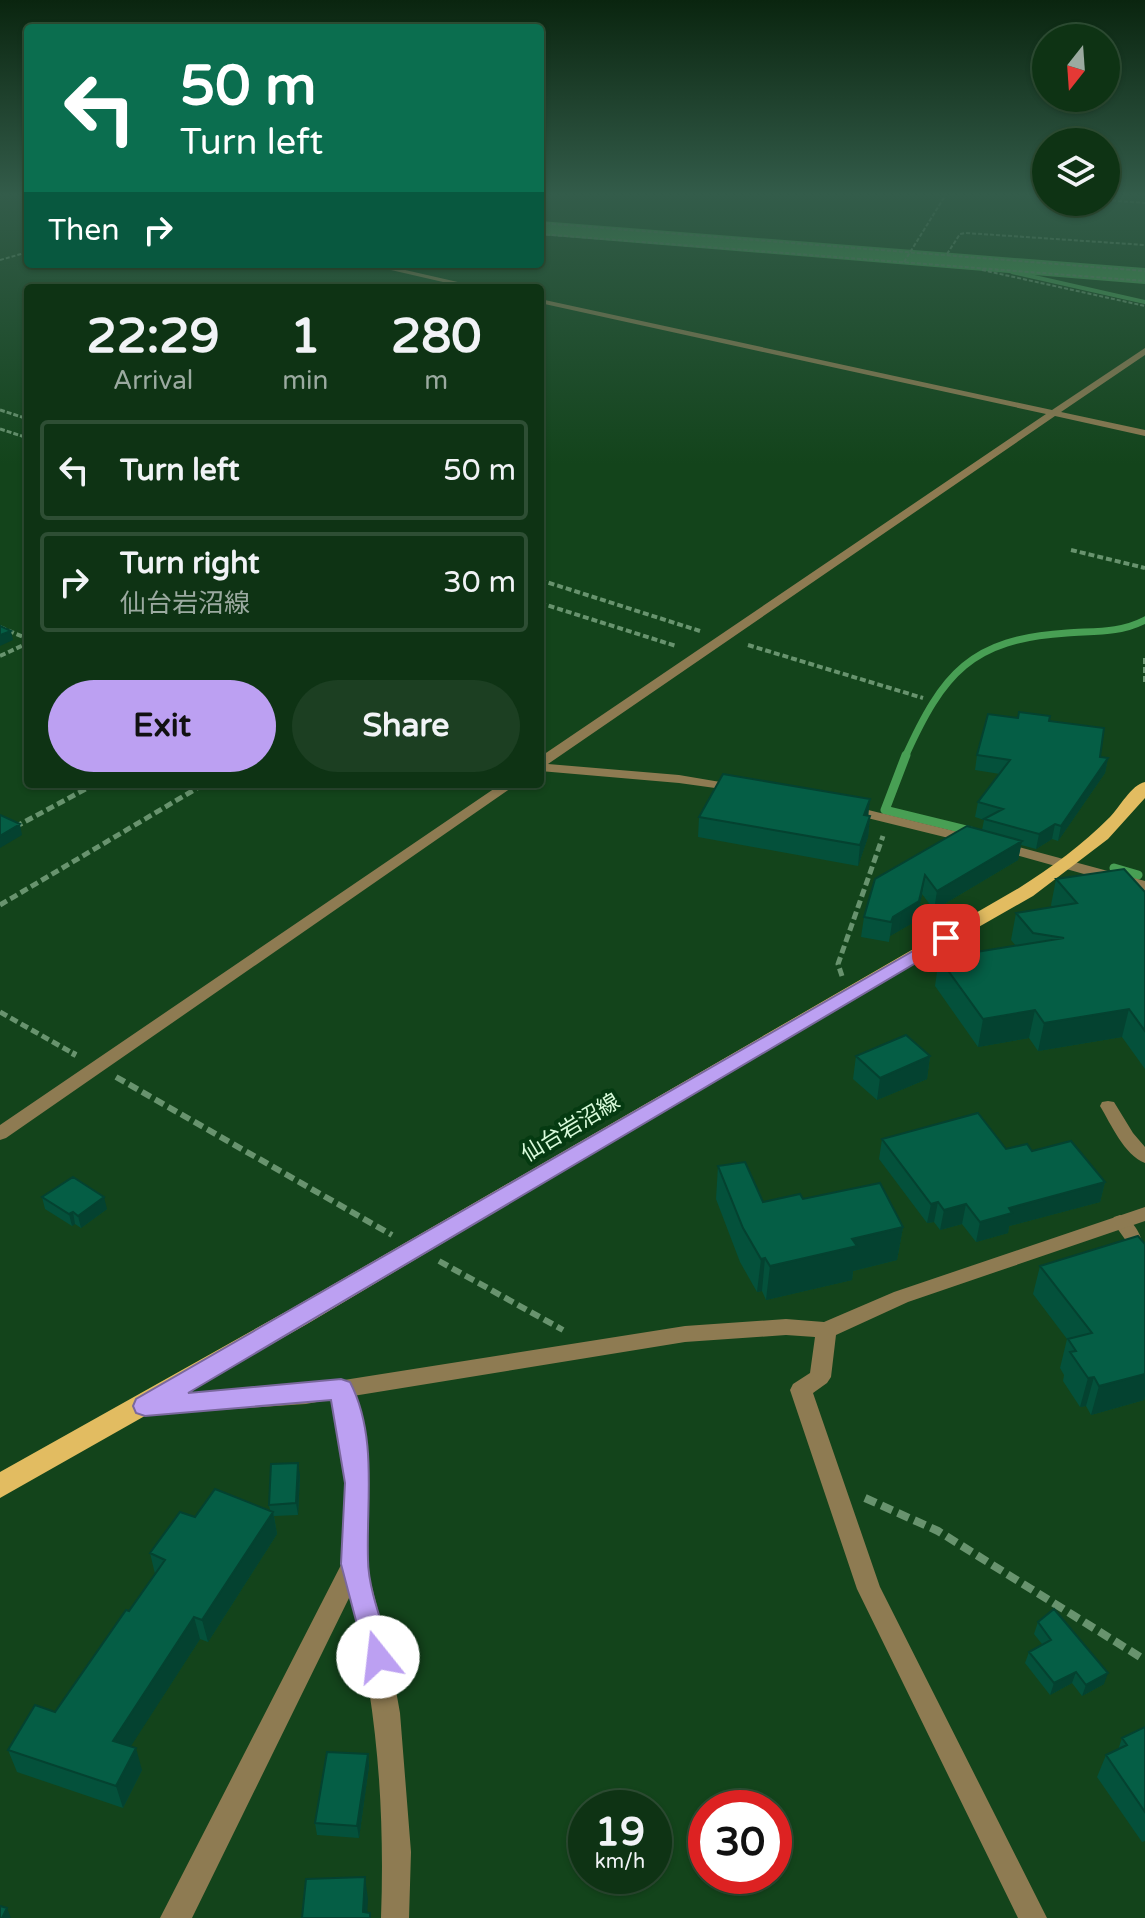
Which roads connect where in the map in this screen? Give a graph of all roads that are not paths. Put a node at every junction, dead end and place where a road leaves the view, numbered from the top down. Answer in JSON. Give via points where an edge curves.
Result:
{"nodes":[{"id":1,"x":544,"y":302,"type":"edge"},
{"id":2,"x":1145,"y":351,"type":"edge"},
{"id":3,"x":1053,"y":412,"type":"junction"},
{"id":4,"x":1145,"y":433,"type":"edge"},
{"id":5,"x":544,"y":762,"type":"edge"},
{"id":6,"x":544,"y":765,"type":"edge"},
{"id":7,"x":1145,"y":787,"type":"edge"},
{"id":8,"x":504,"y":788,"type":"edge"},
{"id":9,"x":751,"y":791,"type":"edge"},
{"id":10,"x":827,"y":805,"type":"edge"},
{"id":11,"x":1070,"y":864,"type":"junction"},
{"id":12,"x":1145,"y":886,"type":"edge"},
{"id":13,"x":1108,"y":1106,"type":"dead end"},
{"id":14,"x":0,"y":1134,"type":"edge"},
{"id":15,"x":1145,"y":1157,"type":"edge"},
{"id":16,"x":1145,"y":1214,"type":"edge"},
{"id":17,"x":1120,"y":1221,"type":"junction"},
{"id":18,"x":1145,"y":1254,"type":"edge"},
{"id":19,"x":826,"y":1330,"type":"junction"},
{"id":20,"x":341,"y":1389,"type":"junction"},
{"id":21,"x":145,"y":1406,"type":"junction"},
{"id":22,"x":0,"y":1486,"type":"edge"},
{"id":23,"x":354,"y":1564,"type":"junction"},
{"id":24,"x":174,"y":1918,"type":"edge"},
{"id":25,"x":395,"y":1918,"type":"edge"},
{"id":26,"x":1033,"y":1918,"type":"edge"}],
"edges":[{"from":1,"to":3,"type":"street"},
{"from":2,"to":3,"type":"street"},
{"from":3,"to":4,"type":"street"},
{"from":3,"to":5,"type":"street"},
{"from":6,"to":9,"type":"street"},
{"from":7,"to":11,"type":"main road","name":"仙台岩沼線","via":[[1118,821]]},
{"from":8,"to":14,"type":"street"},
{"from":10,"to":11,"type":"street"},
{"from":11,"to":12,"type":"street"},
{"from":11,"to":21,"type":"main road","name":"仙台岩沼線"},
{"from":13,"to":15,"type":"lane"},
{"from":16,"to":17,"type":"street"},
{"from":17,"to":18,"type":"lane"},
{"from":17,"to":19,"type":"street","via":[[901,1297]]},
{"from":19,"to":20,"type":"street","via":[[737,1329]]},
{"from":19,"to":26,"type":"street","via":[[820,1377],[801,1390],[869,1589]]},
{"from":20,"to":21,"type":"street"},
{"from":20,"to":23,"type":"street","via":[[358,1483]]},
{"from":21,"to":22,"type":"main road","name":"仙台岩沼線"},
{"from":23,"to":24,"type":"street"},
{"from":23,"to":25,"type":"street","via":[[387,1713],[397,1852]]}]}
